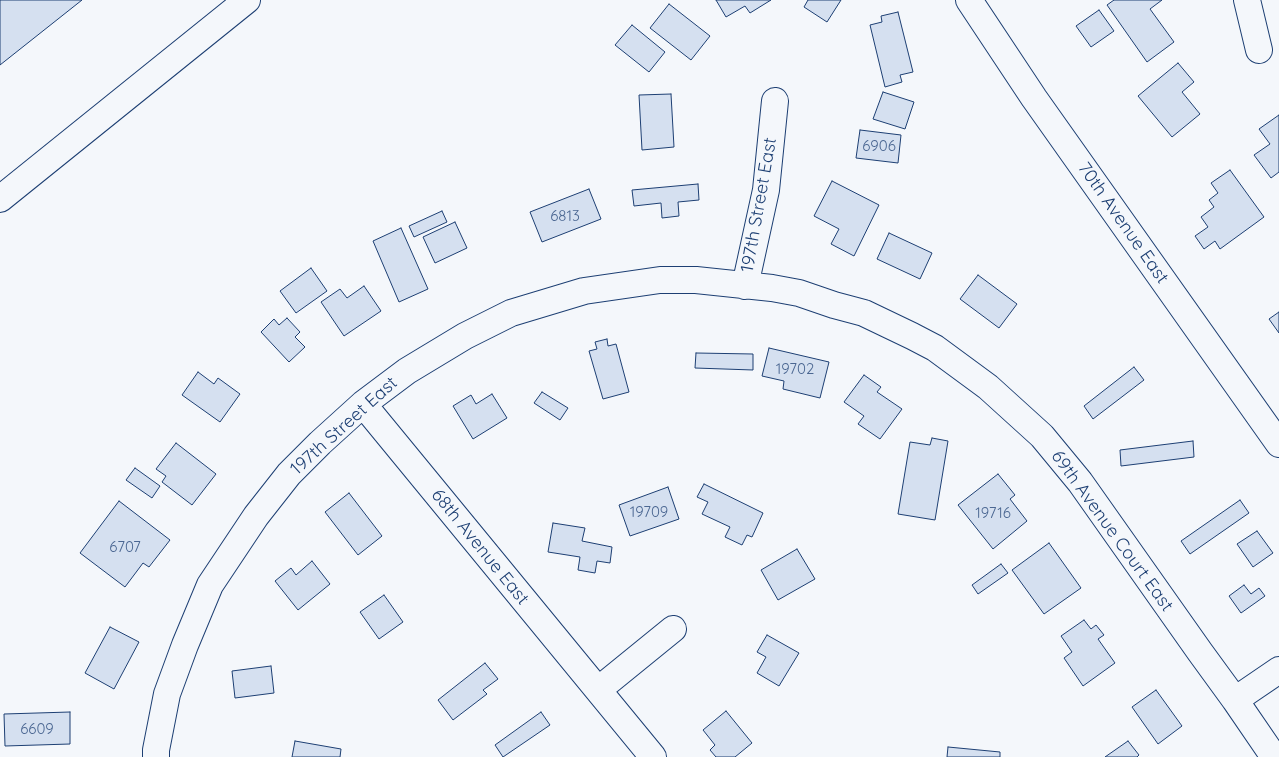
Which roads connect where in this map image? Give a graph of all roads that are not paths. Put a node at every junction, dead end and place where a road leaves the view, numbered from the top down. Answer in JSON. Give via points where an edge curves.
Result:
{"nodes":[{"id":1,"x":247,"y":0,"type":"edge"},
{"id":2,"x":969,"y":0,"type":"edge"},
{"id":3,"x":1247,"y":0,"type":"edge"},
{"id":4,"x":1258,"y":50,"type":"dead end"},
{"id":5,"x":775,"y":101,"type":"dead end"},
{"id":6,"x":0,"y":199,"type":"edge"},
{"id":7,"x":745,"y":286,"type":"junction"},
{"id":8,"x":363,"y":404,"type":"junction"},
{"id":9,"x":1276,"y":435,"type":"edge"},
{"id":10,"x":673,"y":629,"type":"dead end"},
{"id":11,"x":1279,"y":670,"type":"edge"},
{"id":12,"x":598,"y":690,"type":"junction"},
{"id":13,"x":1235,"y":700,"type":"junction"},
{"id":14,"x":156,"y":757,"type":"edge"},
{"id":15,"x":653,"y":757,"type":"edge"},
{"id":16,"x":1274,"y":757,"type":"edge"}],
"edges":[{"from":1,"to":6,"type":"street"},
{"from":2,"to":9,"type":"street","name":"70th Avenue East","via":[[1034,98]]},
{"from":3,"to":4,"type":"street"},
{"from":5,"to":7,"type":"street","name":"197th Street East","via":[[766,190]]},
{"from":7,"to":8,"type":"street","name":"197th Street East","via":[[696,280],[660,280],[584,290],[511,313],[465,336],[407,371]]},
{"from":7,"to":13,"type":"street","name":"69th Avenue Court East","via":[[800,293],[864,313],[935,348],[988,387],[1042,436],[1080,482]]},
{"from":8,"to":12,"type":"street","name":"68th Avenue East"},
{"from":8,"to":14,"type":"street","name":"197th Street East","via":[[289,474],[256,516],[210,585],[168,694]]},
{"from":10,"to":12,"type":"street"},
{"from":11,"to":13,"type":"street"},
{"from":12,"to":15,"type":"street","name":"68th Avenue East"},
{"from":13,"to":16,"type":"street","name":"69th Avenue Court East"}]}
